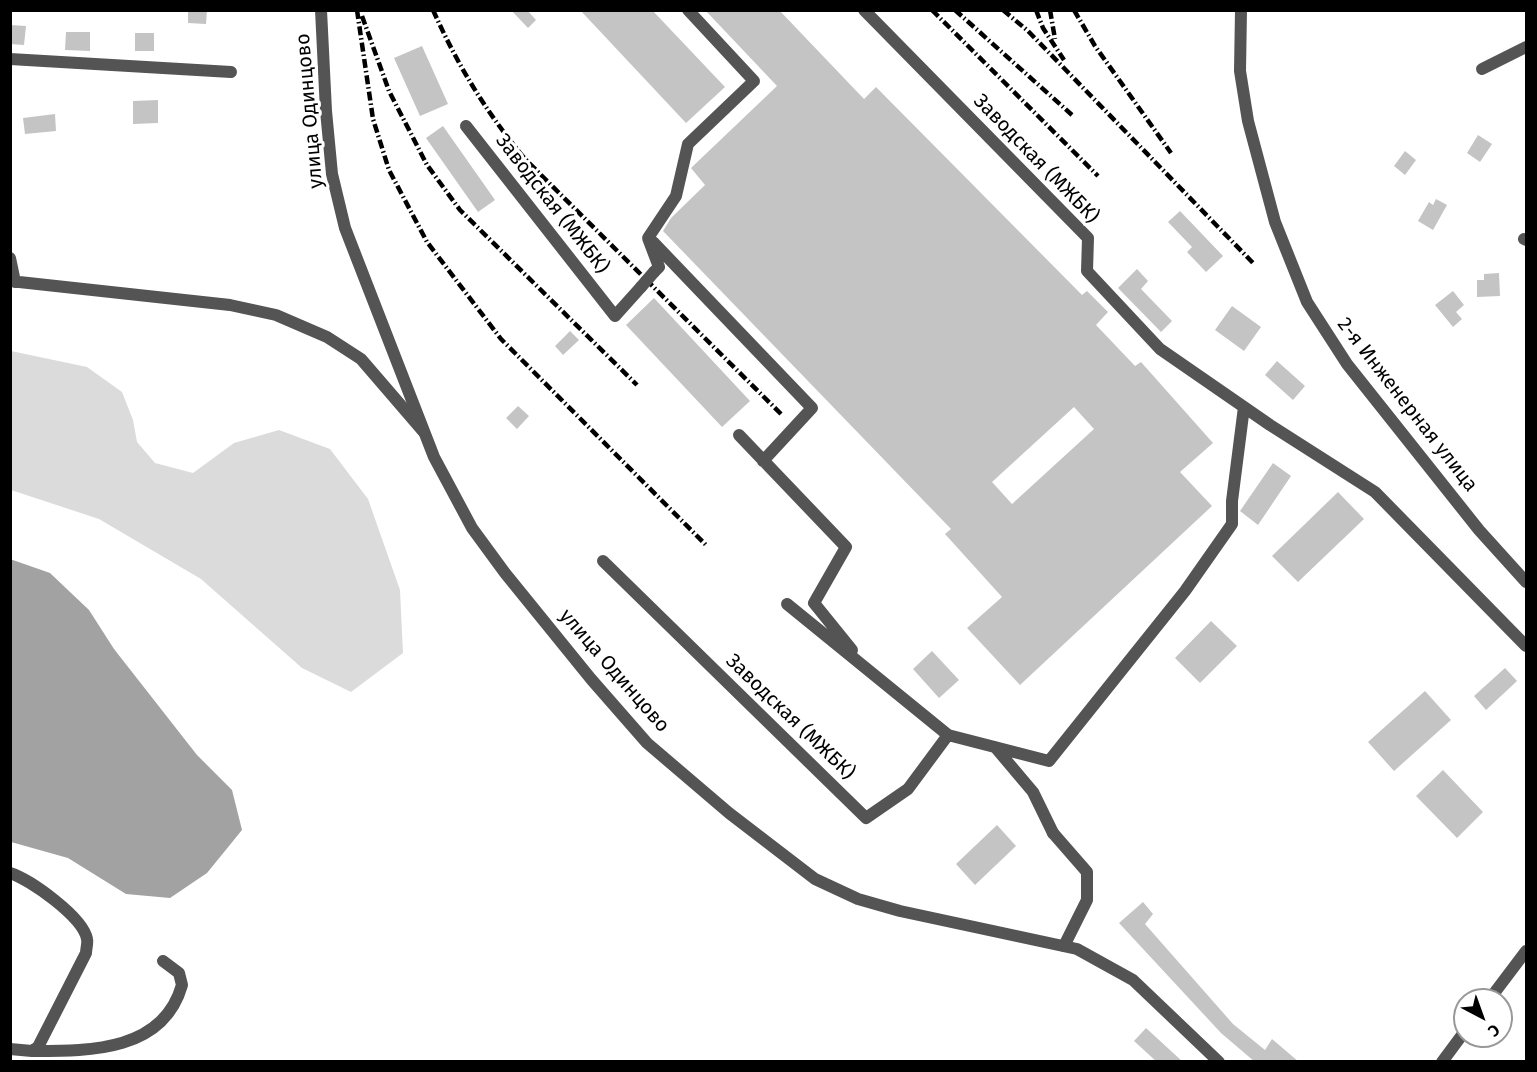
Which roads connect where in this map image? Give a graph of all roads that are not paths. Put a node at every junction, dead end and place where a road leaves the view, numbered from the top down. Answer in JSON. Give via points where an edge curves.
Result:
{"nodes":[{"id":1,"x":321,"y":10,"type":"edge"},
{"id":2,"x":687,"y":10,"type":"edge"},
{"id":3,"x":864,"y":10,"type":"edge"},
{"id":4,"x":1241,"y":10,"type":"edge"},
{"id":5,"x":1527,"y":47,"type":"edge"},
{"id":6,"x":10,"y":59,"type":"edge"},
{"id":7,"x":1482,"y":69,"type":"dead end"},
{"id":8,"x":231,"y":72,"type":"dead end"},
{"id":9,"x":466,"y":126,"type":"dead end"},
{"id":10,"x":648,"y":238,"type":"junction"},
{"id":11,"x":10,"y":258,"type":"edge"},
{"id":12,"x":13,"y":281,"type":"edge"},
{"id":13,"x":1244,"y":407,"type":"junction"},
{"id":14,"x":423,"y":432,"type":"junction"},
{"id":15,"x":739,"y":435,"type":"dead end"},
{"id":16,"x":763,"y":460,"type":"junction"},
{"id":17,"x":603,"y":561,"type":"dead end"},
{"id":18,"x":1527,"y":582,"type":"edge"},
{"id":19,"x":787,"y":604,"type":"dead end"},
{"id":20,"x":1527,"y":646,"type":"edge"},
{"id":21,"x":867,"y":669,"type":"junction"},
{"id":22,"x":948,"y":735,"type":"junction"},
{"id":23,"x":995,"y":747,"type":"junction"},
{"id":24,"x":10,"y":873,"type":"edge"},
{"id":25,"x":1064,"y":946,"type":"junction"},
{"id":26,"x":1527,"y":951,"type":"edge"},
{"id":27,"x":163,"y":961,"type":"dead end"},
{"id":28,"x":1498,"y":988,"type":"edge"},
{"id":29,"x":1453,"y":1047,"type":"edge"},
{"id":30,"x":10,"y":1049,"type":"edge"},
{"id":31,"x":32,"y":1051,"type":"junction"},
{"id":32,"x":1219,"y":1062,"type":"edge"},
{"id":33,"x":1442,"y":1062,"type":"edge"}],
"edges":[{"from":1,"to":14,"type":"street","name":"улица Одинцово","via":[[331,163],[345,228]]},
{"from":2,"to":10,"type":"street","via":[[754,81],[688,144],[676,196]]},
{"from":3,"to":13,"type":"street","name":"Заводская (МЖБК)","via":[[1088,238],[1087,271],[1160,349]]},
{"from":4,"to":18,"type":"street","name":"2-я Инженерная улица","via":[[1240,71],[1248,121],[1275,222],[1294,272],[1323,328],[1347,363],[1479,530]]},
{"from":5,"to":7,"type":"street"},
{"from":6,"to":8,"type":"street"},
{"from":9,"to":10,"type":"street","name":"Заводская (МЖБК)","bridge":true,"via":[[615,316],[659,267]]},
{"from":10,"to":16,"type":"street","via":[[812,408]]},
{"from":11,"to":12,"type":"street"},
{"from":12,"to":14,"type":"street","via":[[230,305],[276,315],[327,337],[361,359]]},
{"from":13,"to":20,"type":"street","name":"Заводская (МЖБК)","via":[[1375,492]]},
{"from":13,"to":23,"type":"street","via":[[1232,524],[1185,591],[1049,761]]},
{"from":14,"to":25,"type":"street","name":"улица Одинцово","via":[[454,497],[505,573],[647,743],[729,813],[815,879],[858,899]]},
{"from":15,"to":16,"type":"street"},
{"from":16,"to":21,"type":"street","via":[[846,547],[814,603]]},
{"from":17,"to":22,"type":"street","name":"Заводская (МЖБК)","via":[[866,818],[908,789]]},
{"from":19,"to":21,"type":"street"},
{"from":21,"to":22,"type":"street"},
{"from":22,"to":23,"type":"street"},
{"from":23,"to":25,"type":"street","via":[[1033,792],[1053,833],[1087,872],[1087,900]]},
{"from":24,"to":31,"type":"street","via":[[23,877],[77,920],[87,938],[86,953],[73,982],[38,1047]]},
{"from":25,"to":32,"type":"street","name":"улица Одинцово","via":[[1077,949],[1133,980]]},
{"from":26,"to":28,"type":"street"},
{"from":27,"to":31,"type":"street","via":[[179,973],[182,985],[168,1016],[149,1031],[89,1051]]},
{"from":29,"to":33,"type":"street"},
{"from":30,"to":31,"type":"street"}]}
